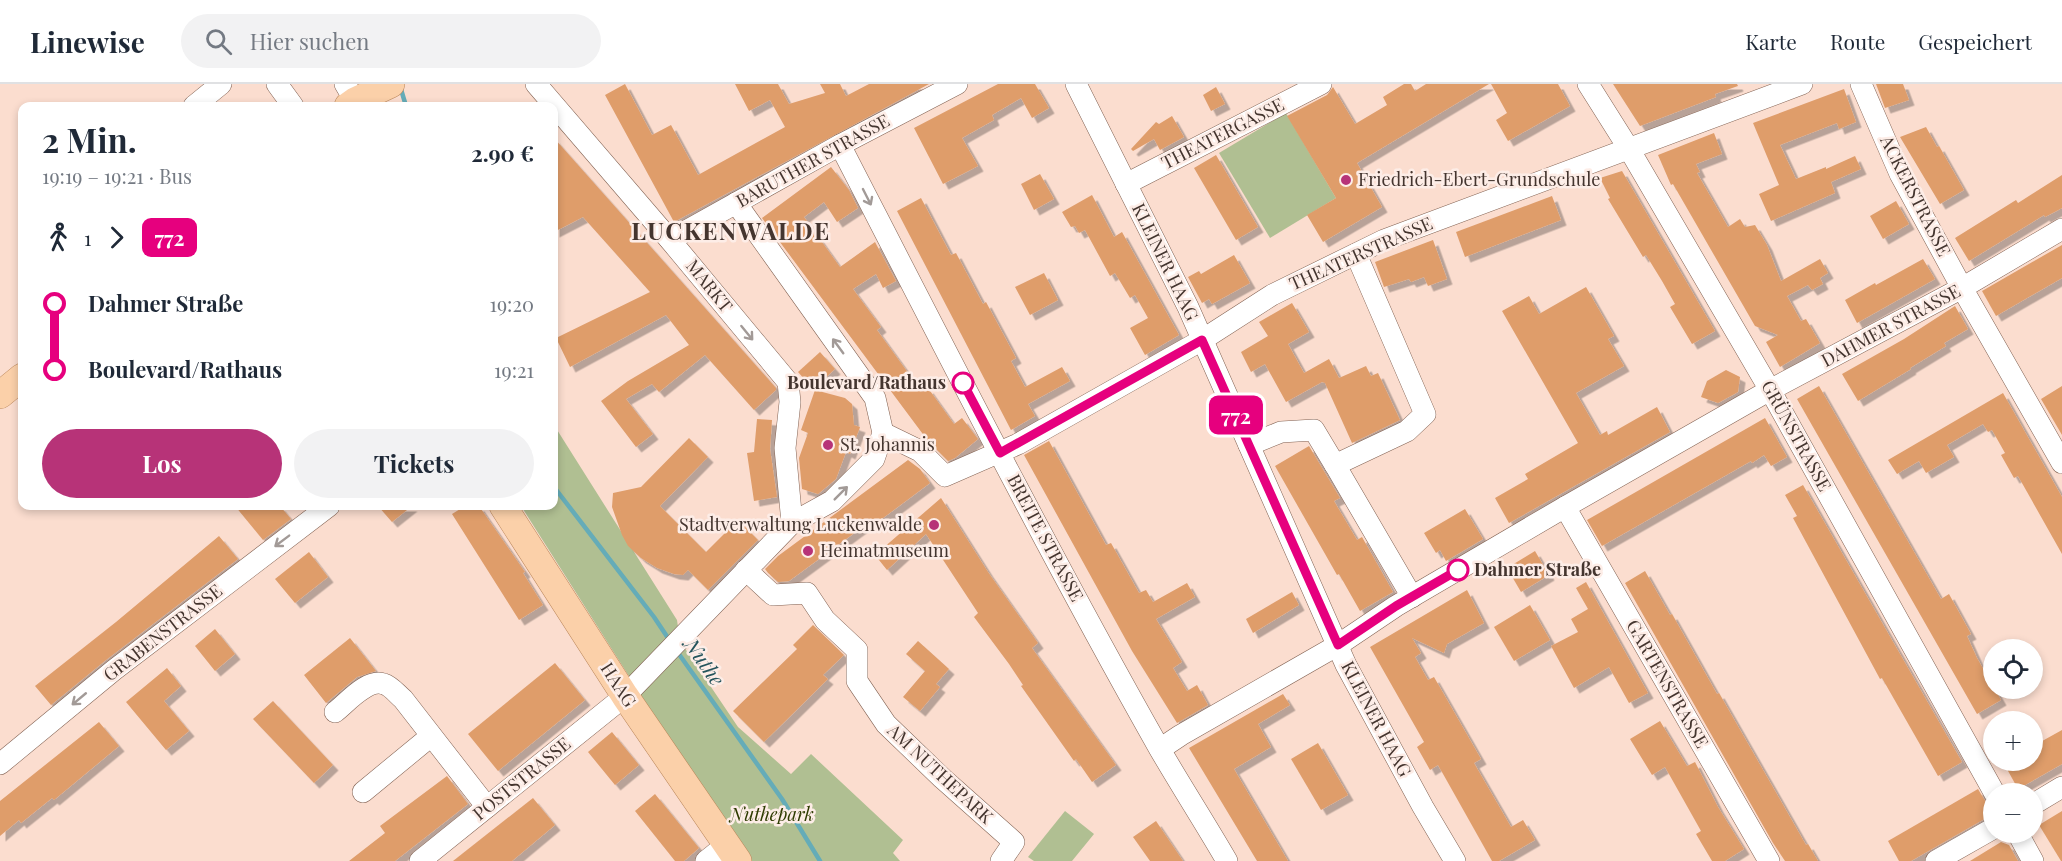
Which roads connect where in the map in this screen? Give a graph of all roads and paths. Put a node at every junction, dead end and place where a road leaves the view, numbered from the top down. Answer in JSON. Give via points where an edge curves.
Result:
{"nodes":[{"id":1,"x":221,"y":84,"type":"edge"},
{"id":2,"x":277,"y":84,"type":"edge"},
{"id":3,"x":390,"y":84,"type":"edge"},
{"id":4,"x":536,"y":84,"type":"edge"},
{"id":5,"x":957,"y":84,"type":"edge"},
{"id":6,"x":1076,"y":84,"type":"edge"},
{"id":7,"x":1321,"y":84,"type":"edge"},
{"id":8,"x":1588,"y":84,"type":"edge"},
{"id":9,"x":1802,"y":84,"type":"edge"},
{"id":10,"x":1861,"y":84,"type":"edge"},
{"id":11,"x":350,"y":97,"type":"edge"},
{"id":12,"x":199,"y":102,"type":"edge"},
{"id":13,"x":290,"y":102,"type":"edge"},
{"id":14,"x":551,"y":102,"type":"edge"},
{"id":15,"x":558,"y":110,"type":"edge"},
{"id":16,"x":840,"y":145,"type":"junction"},
{"id":17,"x":1629,"y":149,"type":"junction"},
{"id":18,"x":1126,"y":184,"type":"junction"},
{"id":19,"x":736,"y":203,"type":"junction"},
{"id":20,"x":2062,"y":229,"type":"edge"},
{"id":21,"x":670,"y":240,"type":"junction"},
{"id":22,"x":1356,"y":254,"type":"junction"},
{"id":23,"x":1962,"y":288,"type":"junction"},
{"id":24,"x":1202,"y":340,"type":"junction"},
{"id":25,"x":18,"y":380,"type":"edge"},
{"id":26,"x":1770,"y":390,"type":"junction"},
{"id":27,"x":0,"y":395,"type":"edge"},
{"id":28,"x":883,"y":433,"type":"junction"},
{"id":29,"x":1249,"y":445,"type":"junction"},
{"id":30,"x":1000,"y":453,"type":"junction"},
{"id":31,"x":2062,"y":463,"type":"edge"},
{"id":32,"x":1335,"y":465,"type":"junction"},
{"id":33,"x":1565,"y":507,"type":"junction"},
{"id":34,"x":324,"y":510,"type":"edge"},
{"id":35,"x":506,"y":510,"type":"edge"},
{"id":36,"x":792,"y":523,"type":"junction"},
{"id":37,"x":746,"y":570,"type":"junction"},
{"id":38,"x":1412,"y":597,"type":"junction"},
{"id":39,"x":1338,"y":645,"type":"junction"},
{"id":40,"x":625,"y":696,"type":"junction"},
{"id":41,"x":335,"y":712,"type":"dead end"},
{"id":42,"x":431,"y":736,"type":"junction"},
{"id":43,"x":1160,"y":749,"type":"junction"},
{"id":44,"x":0,"y":764,"type":"edge"},
{"id":45,"x":1989,"y":783,"type":"edge"},
{"id":46,"x":2062,"y":787,"type":"edge"},
{"id":47,"x":363,"y":792,"type":"dead end"},
{"id":48,"x":2043,"y":798,"type":"edge"},
{"id":49,"x":487,"y":807,"type":"junction"},
{"id":50,"x":1983,"y":834,"type":"edge"},
{"id":51,"x":2023,"y":843,"type":"edge"},
{"id":52,"x":723,"y":856,"type":"edge"},
{"id":53,"x":420,"y":861,"type":"edge"},
{"id":54,"x":1001,"y":861,"type":"edge"},
{"id":55,"x":1227,"y":861,"type":"edge"},
{"id":56,"x":1455,"y":861,"type":"edge"},
{"id":57,"x":1769,"y":861,"type":"edge"},
{"id":58,"x":1936,"y":861,"type":"edge"},
{"id":59,"x":2033,"y":861,"type":"edge"}],
"edges":[{"from":1,"to":12,"type":"street"},
{"from":2,"to":13,"type":"street"},
{"from":3,"to":11,"type":"main road"},
{"from":4,"to":14,"type":"street","name":"MARKT"},
{"from":5,"to":16,"type":"street","name":"BARUTHER STRASSE"},
{"from":6,"to":18,"type":"street","name":"KLEINER HAAG"},
{"from":7,"to":18,"type":"street","name":"THEATERGASSE"},
{"from":8,"to":17,"type":"street","name":"GRÜNSTRASSE"},
{"from":9,"to":17,"type":"street","name":"THEATERSTRASSE"},
{"from":10,"to":23,"type":"street","name":"ACKERSTRASSE","via":[[1900,174]]},
{"from":15,"to":21,"type":"street","name":"MARKT"},
{"from":16,"to":19,"type":"street","name":"BARUTHER STRASSE"},
{"from":16,"to":30,"type":"street","name":"BREITE STRASSE","one_way":true},
{"from":17,"to":22,"type":"street","name":"THEATERSTRASSE","via":[[1384,240]]},
{"from":17,"to":26,"type":"street","name":"GRÜNSTRASSE"},
{"from":18,"to":24,"type":"street","name":"KLEINER HAAG"},
{"from":19,"to":21,"type":"street","name":"BARUTHER STRASSE"},
{"from":28,"to":19,"type":"street","one_way":true,"via":[[875,398]]},
{"from":20,"to":23,"type":"street","name":"DAHMER STRASSE"},
{"from":21,"to":36,"type":"street","name":"MARKT","one_way":true,"via":[[788,382],[785,448]]},
{"from":22,"to":24,"type":"street","name":"THEATERSTRASSE","via":[[1272,295]]},
{"from":22,"to":32,"type":"street","via":[[1425,414],[1407,431]]},
{"from":23,"to":26,"type":"street","name":"DAHMER STRASSE"},
{"from":23,"to":31,"type":"street","name":"ACKERSTRASSE"},
{"from":24,"to":29,"type":"street","name":"KLEINER HAAG"},
{"from":24,"to":30,"type":"street","name":"THEATERSTRASSE"},
{"from":25,"to":27,"type":"main road"},
{"from":26,"to":33,"type":"street","name":"DAHMER STRASSE"},
{"from":26,"to":45,"type":"street","name":"GRÜNSTRASSE"},
{"from":28,"to":30,"type":"street","name":"THEATERSTRASSE","via":[[920,451],[945,476]]},
{"from":36,"to":28,"type":"street","one_way":true,"via":[[832,501],[874,459]]},
{"from":29,"to":32,"type":"street","via":[[1281,432],[1314,430]]},
{"from":29,"to":39,"type":"street","name":"KLEINER HAAG"},
{"from":30,"to":43,"type":"street","name":"BREITE STRASSE"},
{"from":32,"to":38,"type":"street"},
{"from":33,"to":38,"type":"street","name":"DAHMER STRASSE"},
{"from":33,"to":57,"type":"street","name":"GARTENSTRASSE"},
{"from":34,"to":44,"type":"street","name":"GRABENSTRASSE","one_way":true,"via":[[114,670]]},
{"from":35,"to":40,"type":"main road","name":"HAAG"},
{"from":36,"to":37,"type":"street"},
{"from":37,"to":40,"type":"street"},
{"from":37,"to":54,"type":"street","name":"AM NUTHEPARK","via":[[773,595],[807,593],[825,620],[857,650],[857,681],[886,724],[1014,842]]},
{"from":38,"to":39,"type":"street","name":"DAHMER STRASSE"},
{"from":39,"to":43,"type":"street","name":"DAHMER STRASSE"},
{"from":39,"to":56,"type":"street","name":"KLEINER HAAG"},
{"from":40,"to":49,"type":"street","name":"POSTSTRASSE"},
{"from":40,"to":52,"type":"main road","name":"HAAG"},
{"from":41,"to":42,"type":"street","via":[[366,687],[382,683],[403,699]]},
{"from":42,"to":47,"type":"street"},
{"from":42,"to":49,"type":"street"},
{"from":43,"to":55,"type":"street","name":"BREITE STRASSE"},
{"from":46,"to":48,"type":"street"},
{"from":49,"to":53,"type":"street","name":"POSTSTRASSE"},
{"from":50,"to":58,"type":"street"},
{"from":51,"to":59,"type":"street"}]}
